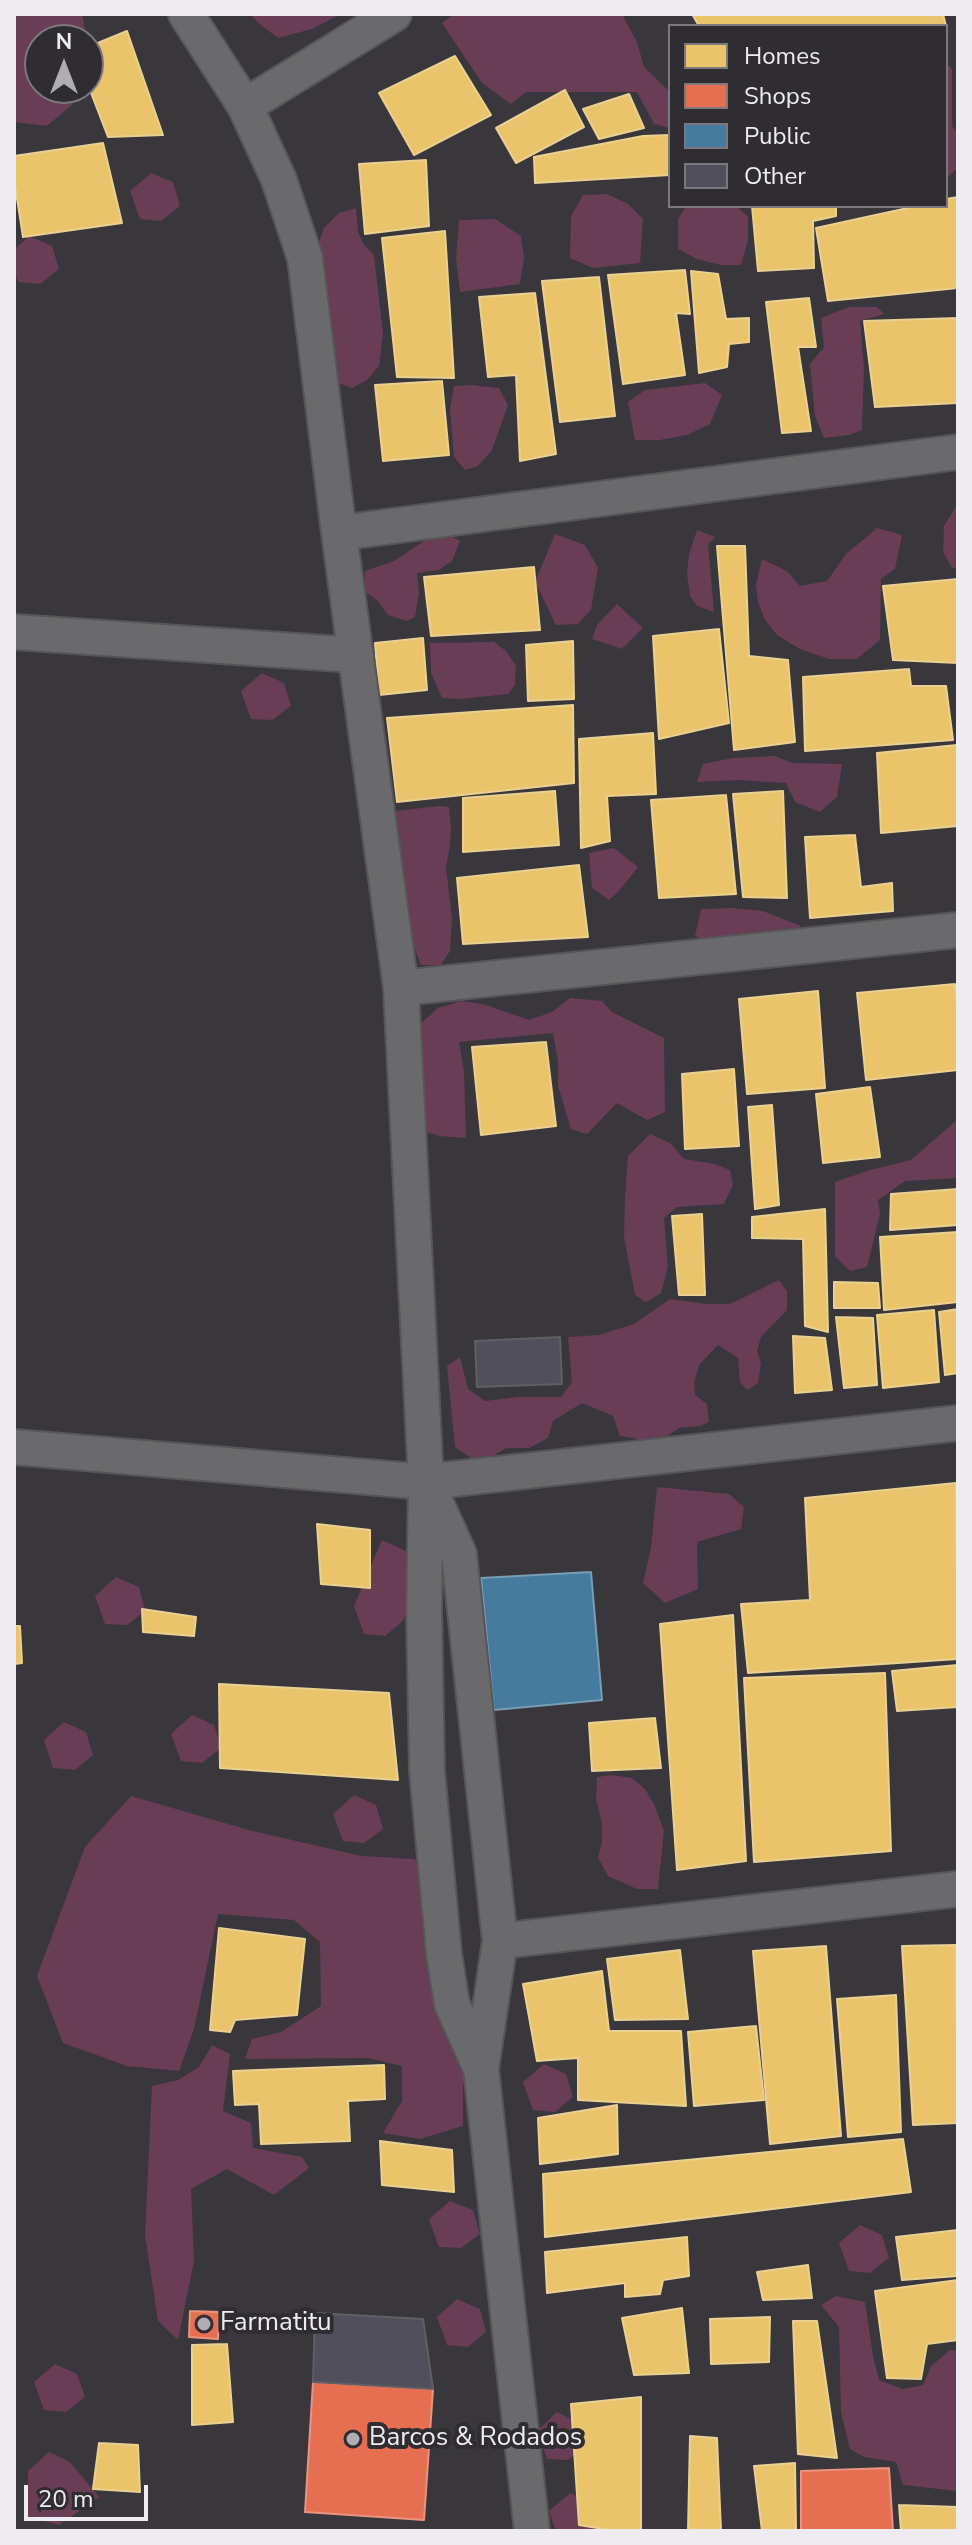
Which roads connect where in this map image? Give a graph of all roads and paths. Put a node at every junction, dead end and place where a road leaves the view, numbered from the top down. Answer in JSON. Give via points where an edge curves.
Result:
{"nodes":[{"id":1,"x":186,"y":14,"type":"edge"},
{"id":2,"x":394,"y":14,"type":"edge"},
{"id":3,"x":245,"y":106,"type":"junction"},
{"id":4,"x":958,"y":452,"type":"edge"},
{"id":5,"x":339,"y":533,"type":"junction"},
{"id":6,"x":14,"y":632,"type":"edge"},
{"id":7,"x":356,"y":655,"type":"junction"},
{"id":8,"x":958,"y":930,"type":"edge"},
{"id":9,"x":401,"y":988,"type":"junction"},
{"id":10,"x":958,"y":1423,"type":"edge"},
{"id":11,"x":14,"y":1447,"type":"edge"},
{"id":12,"x":426,"y":1482,"type":"junction"},
{"id":13,"x":958,"y":1889,"type":"edge"},
{"id":14,"x":500,"y":1941,"type":"junction"},
{"id":15,"x":481,"y":2069,"type":"junction"},
{"id":16,"x":532,"y":2531,"type":"edge"}],
"edges":[{"from":1,"to":3,"type":"street"},
{"from":2,"to":3,"type":"street"},
{"from":3,"to":5,"type":"street","via":[[279,180],[305,258]]},
{"from":4,"to":5,"type":"street"},
{"from":5,"to":7,"type":"street"},
{"from":6,"to":7,"type":"street"},
{"from":7,"to":9,"type":"street"},
{"from":8,"to":9,"type":"street"},
{"from":9,"to":12,"type":"street"},
{"from":10,"to":12,"type":"street"},
{"from":11,"to":12,"type":"street"},
{"from":12,"to":14,"type":"street","via":[[459,1554]]},
{"from":12,"to":15,"type":"street","via":[[427,1771],[444,1954],[452,2004]]},
{"from":13,"to":14,"type":"street"},
{"from":14,"to":15,"type":"street"},
{"from":15,"to":16,"type":"street"}]}
